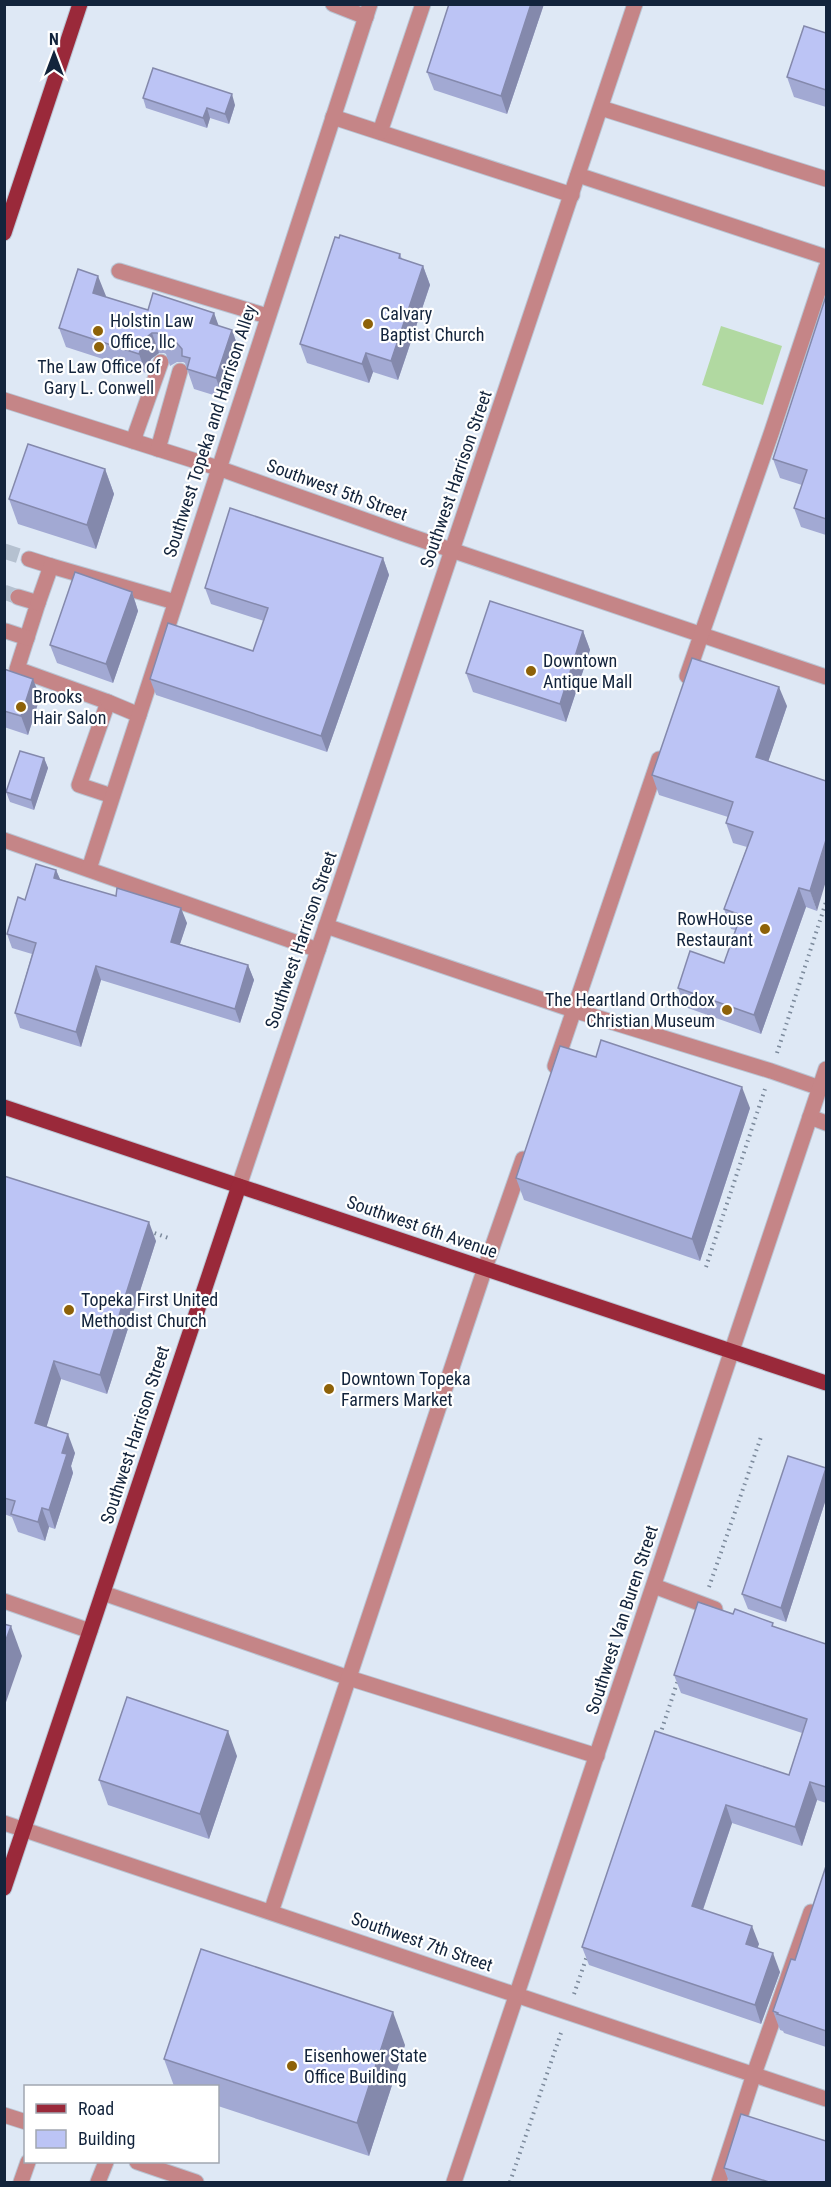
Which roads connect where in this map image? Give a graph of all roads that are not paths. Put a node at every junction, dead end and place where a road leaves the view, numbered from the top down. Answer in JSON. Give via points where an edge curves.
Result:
{"nodes":[{"id":1,"x":80,"y":4,"type":"edge"},
{"id":2,"x":333,"y":4,"type":"edge"},
{"id":3,"x":423,"y":4,"type":"edge"},
{"id":4,"x":635,"y":4,"type":"edge"},
{"id":5,"x":368,"y":11,"type":"edge"},
{"id":6,"x":601,"y":108,"type":"junction"},
{"id":7,"x":333,"y":117,"type":"junction"},
{"id":8,"x":380,"y":132,"type":"junction"},
{"id":9,"x":578,"y":175,"type":"junction"},
{"id":10,"x":826,"y":179,"type":"edge"},
{"id":11,"x":572,"y":195,"type":"junction"},
{"id":12,"x":4,"y":233,"type":"edge"},
{"id":13,"x":826,"y":257,"type":"edge"},
{"id":14,"x":826,"y":268,"type":"edge"},
{"id":15,"x":119,"y":271,"type":"dead end"},
{"id":16,"x":267,"y":316,"type":"junction"},
{"id":17,"x":161,"y":362,"type":"edge"},
{"id":18,"x":180,"y":371,"type":"edge"},
{"id":19,"x":4,"y":400,"type":"edge"},
{"id":20,"x":133,"y":441,"type":"junction"},
{"id":21,"x":158,"y":449,"type":"junction"},
{"id":22,"x":221,"y":469,"type":"junction"},
{"id":23,"x":452,"y":550,"type":"junction"},
{"id":24,"x":29,"y":559,"type":"tunnel mouth"},
{"id":25,"x":51,"y":566,"type":"junction"},
{"id":26,"x":18,"y":597,"type":"tunnel mouth"},
{"id":27,"x":175,"y":602,"type":"junction"},
{"id":28,"x":38,"y":603,"type":"junction"},
{"id":29,"x":6,"y":632,"type":"dead end"},
{"id":30,"x":703,"y":635,"type":"junction"},
{"id":31,"x":27,"y":638,"type":"junction"},
{"id":32,"x":11,"y":670,"type":"edge"},
{"id":33,"x":826,"y":677,"type":"edge"},
{"id":34,"x":681,"y":692,"type":"edge"},
{"id":35,"x":108,"y":702,"type":"junction"},
{"id":36,"x":139,"y":715,"type":"junction"},
{"id":37,"x":662,"y":749,"type":"edge"},
{"id":38,"x":112,"y":796,"type":"junction"},
{"id":39,"x":4,"y":840,"type":"edge"},
{"id":40,"x":89,"y":869,"type":"junction"},
{"id":41,"x":326,"y":926,"type":"junction"},
{"id":42,"x":318,"y":951,"type":"junction"},
{"id":43,"x":573,"y":1010,"type":"junction"},
{"id":44,"x":826,"y":1069,"type":"edge"},
{"id":45,"x":551,"y":1077,"type":"edge"},
{"id":46,"x":820,"y":1088,"type":"junction"},
{"id":47,"x":4,"y":1107,"type":"edge"},
{"id":48,"x":810,"y":1117,"type":"junction"},
{"id":49,"x":826,"y":1123,"type":"edge"},
{"id":50,"x":528,"y":1145,"type":"edge"},
{"id":51,"x":239,"y":1186,"type":"junction"},
{"id":52,"x":485,"y":1268,"type":"junction"},
{"id":53,"x":732,"y":1351,"type":"junction"},
{"id":54,"x":826,"y":1383,"type":"edge"},
{"id":55,"x":654,"y":1586,"type":"junction"},
{"id":56,"x":103,"y":1593,"type":"junction"},
{"id":57,"x":4,"y":1601,"type":"edge"},
{"id":58,"x":725,"y":1612,"type":"edge"},
{"id":59,"x":90,"y":1631,"type":"junction"},
{"id":60,"x":349,"y":1678,"type":"junction"},
{"id":61,"x":597,"y":1756,"type":"junction"},
{"id":62,"x":4,"y":1823,"type":"edge"},
{"id":63,"x":24,"y":1829,"type":"junction"},
{"id":64,"x":4,"y":1888,"type":"edge"},
{"id":65,"x":815,"y":1903,"type":"edge"},
{"id":66,"x":271,"y":1912,"type":"junction"},
{"id":67,"x":517,"y":1995,"type":"junction"},
{"id":68,"x":754,"y":2074,"type":"junction"},
{"id":69,"x":826,"y":2099,"type":"edge"},
{"id":70,"x":4,"y":2115,"type":"edge"},
{"id":71,"x":24,"y":2121,"type":"edge"},
{"id":72,"x":28,"y":2163,"type":"edge"},
{"id":73,"x":106,"y":2163,"type":"edge"},
{"id":74,"x":140,"y":2163,"type":"edge"},
{"id":75,"x":189,"y":2181,"type":"edge"},
{"id":76,"x":21,"y":2182,"type":"edge"},
{"id":77,"x":98,"y":2182,"type":"edge"},
{"id":78,"x":454,"y":2182,"type":"edge"},
{"id":79,"x":719,"y":2182,"type":"edge"}],
"edges":[{"from":1,"to":12,"type":"main road"},
{"from":2,"to":5,"type":"street"},
{"from":3,"to":8,"type":"street"},
{"from":4,"to":6,"type":"street","name":"Southwest Harrison Street"},
{"from":5,"to":7,"type":"street","name":"Southwest Topeka and Harrison Alley"},
{"from":6,"to":9,"type":"street","name":"Southwest Harrison Street"},
{"from":6,"to":10,"type":"street"},
{"from":7,"to":8,"type":"street"},
{"from":7,"to":16,"type":"street","name":"Southwest Topeka and Harrison Alley"},
{"from":8,"to":11,"type":"street"},
{"from":9,"to":11,"type":"street","name":"Southwest Harrison Street"},
{"from":9,"to":13,"type":"street"},
{"from":11,"to":23,"type":"street","name":"Southwest Harrison Street"},
{"from":14,"to":30,"type":"street"},
{"from":15,"to":16,"type":"street"},
{"from":16,"to":22,"type":"street","name":"Southwest Topeka and Harrison Alley"},
{"from":17,"to":20,"type":"street"},
{"from":18,"to":21,"type":"street"},
{"from":19,"to":20,"type":"street","name":"Southwest 5th Street"},
{"from":20,"to":21,"type":"street","name":"Southwest 5th Street"},
{"from":21,"to":22,"type":"street","name":"Southwest 5th Street"},
{"from":22,"to":23,"type":"street","name":"Southwest 5th Street"},
{"from":22,"to":27,"type":"street","name":"Southwest Topeka and Harrison Alley"},
{"from":23,"to":30,"type":"street","name":"Southwest 5th Street"},
{"from":23,"to":41,"type":"street","name":"Southwest Harrison Street"},
{"from":24,"to":25,"type":"street"},
{"from":25,"to":27,"type":"street"},
{"from":25,"to":28,"type":"street"},
{"from":26,"to":28,"type":"street"},
{"from":27,"to":36,"type":"street","name":"Southwest Topeka and Harrison Alley"},
{"from":28,"to":31,"type":"street"},
{"from":29,"to":31,"type":"street"},
{"from":30,"to":33,"type":"street","name":"Southwest 5th Street"},
{"from":30,"to":34,"type":"street"},
{"from":31,"to":32,"type":"street"},
{"from":32,"to":35,"type":"street"},
{"from":35,"to":36,"type":"street"},
{"from":35,"to":38,"type":"street","via":[[79,785]]},
{"from":36,"to":38,"type":"street","name":"Southwest Topeka and Harrison Alley"},
{"from":37,"to":43,"type":"street"},
{"from":38,"to":40,"type":"street","name":"Southwest Topeka and Harrison Alley"},
{"from":39,"to":40,"type":"street"},
{"from":40,"to":42,"type":"street"},
{"from":41,"to":42,"type":"street","name":"Southwest Harrison Street"},
{"from":41,"to":43,"type":"street"},
{"from":42,"to":51,"type":"street","name":"Southwest Harrison Street"},
{"from":43,"to":45,"type":"street"},
{"from":43,"to":46,"type":"street"},
{"from":44,"to":46,"type":"street","name":"Southwest Van Buren Street"},
{"from":46,"to":48,"type":"street","name":"Southwest Van Buren Street"},
{"from":47,"to":51,"type":"main road","name":"Southwest 6th Avenue"},
{"from":48,"to":49,"type":"street"},
{"from":48,"to":53,"type":"street","name":"Southwest Van Buren Street"},
{"from":50,"to":52,"type":"street"},
{"from":51,"to":52,"type":"main road","name":"Southwest 6th Avenue"},
{"from":51,"to":56,"type":"main road","name":"Southwest Harrison Street"},
{"from":52,"to":53,"type":"main road","name":"Southwest 6th Avenue"},
{"from":52,"to":60,"type":"street"},
{"from":53,"to":54,"type":"main road","name":"Southwest 6th Avenue"},
{"from":53,"to":55,"type":"street","name":"Southwest Van Buren Street"},
{"from":55,"to":58,"type":"street"},
{"from":55,"to":61,"type":"street","name":"Southwest Van Buren Street"},
{"from":56,"to":59,"type":"main road","name":"Southwest Harrison Street"},
{"from":56,"to":60,"type":"street"},
{"from":57,"to":59,"type":"street"},
{"from":59,"to":63,"type":"main road","name":"Southwest Harrison Street"},
{"from":60,"to":61,"type":"street"},
{"from":60,"to":66,"type":"street"},
{"from":61,"to":67,"type":"street","name":"Southwest Van Buren Street"},
{"from":62,"to":63,"type":"street","name":"Southwest 7th Street"},
{"from":63,"to":64,"type":"main road","name":"Southwest Harrison Street"},
{"from":63,"to":66,"type":"street","name":"Southwest 7th Street"},
{"from":65,"to":68,"type":"street"},
{"from":66,"to":67,"type":"street","name":"Southwest 7th Street"},
{"from":67,"to":68,"type":"street","name":"Southwest 7th Street"},
{"from":67,"to":78,"type":"street","name":"Southwest Van Buren Street"},
{"from":68,"to":69,"type":"street","name":"Southwest 7th Street"},
{"from":68,"to":79,"type":"street"},
{"from":70,"to":71,"type":"street"},
{"from":72,"to":76,"type":"street"},
{"from":73,"to":77,"type":"street"},
{"from":74,"to":75,"type":"street"}]}
